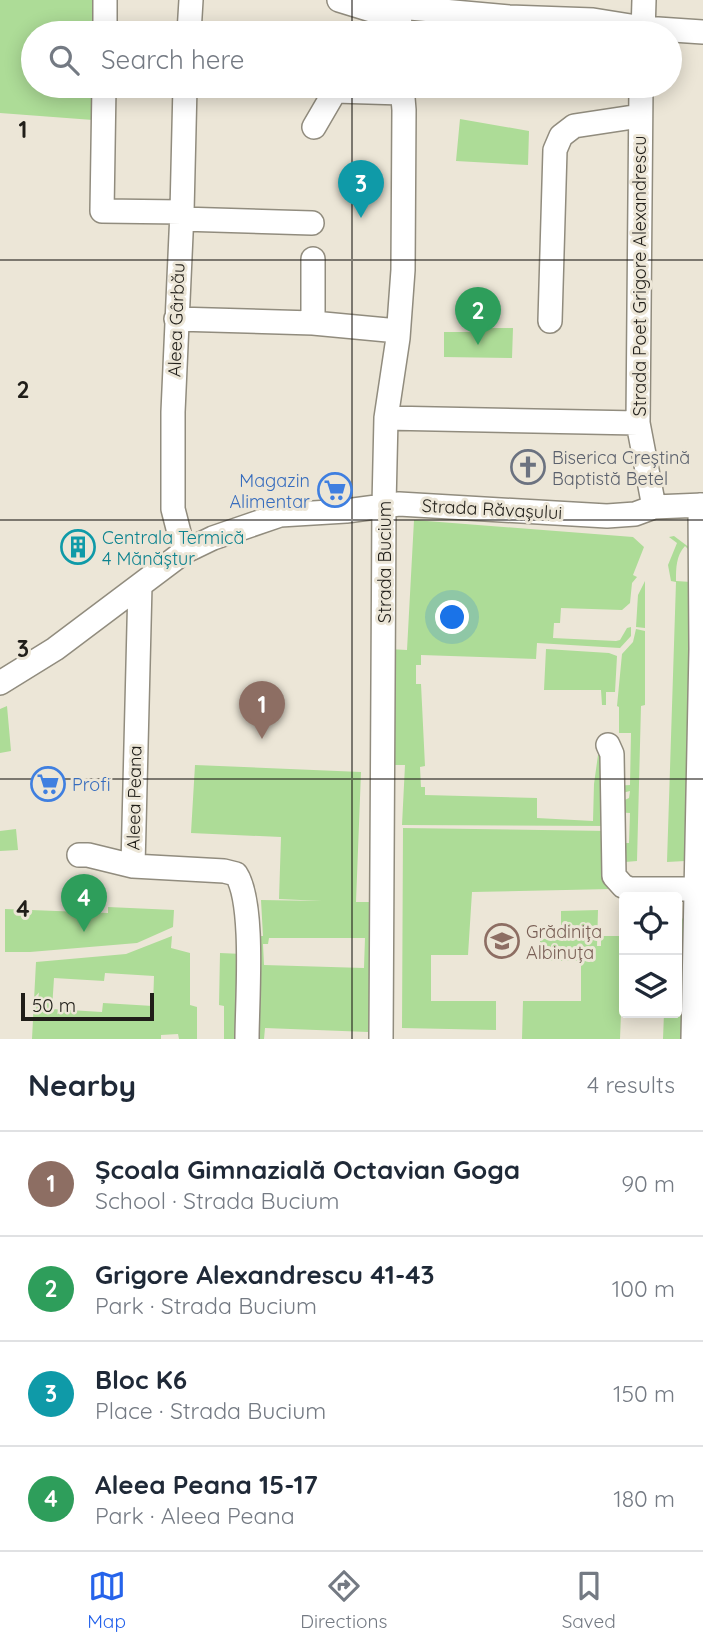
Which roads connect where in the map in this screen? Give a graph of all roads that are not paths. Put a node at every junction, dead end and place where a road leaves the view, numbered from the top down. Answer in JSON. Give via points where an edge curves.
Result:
{"nodes":[{"id":1,"x":105,"y":0,"type":"edge"},
{"id":2,"x":191,"y":0,"type":"edge"},
{"id":3,"x":339,"y":0,"type":"edge"},
{"id":4,"x":644,"y":0,"type":"edge"},
{"id":5,"x":399,"y":4,"type":"edge"},
{"id":6,"x":105,"y":21,"type":"edge"},
{"id":7,"x":190,"y":21,"type":"edge"},
{"id":8,"x":598,"y":21,"type":"edge"},
{"id":9,"x":643,"y":21,"type":"edge"},
{"id":10,"x":682,"y":32,"type":"edge"},
{"id":11,"x":703,"y":33,"type":"edge"},
{"id":12,"x":103,"y":98,"type":"edge"},
{"id":13,"x":185,"y":98,"type":"edge"},
{"id":14,"x":331,"y":98,"type":"edge"},
{"id":15,"x":402,"y":98,"type":"edge"},
{"id":16,"x":641,"y":98,"type":"edge"},
{"id":17,"x":640,"y":116,"type":"junction"},
{"id":18,"x":314,"y":127,"type":"dead end"},
{"id":19,"x":181,"y":216,"type":"junction"},
{"id":20,"x":312,"y":223,"type":"dead end"},
{"id":21,"x":313,"y":259,"type":"dead end"},
{"id":22,"x":176,"y":319,"type":"junction"},
{"id":23,"x":550,"y":321,"type":"dead end"},
{"id":24,"x":313,"y":323,"type":"junction"},
{"id":25,"x":398,"y":331,"type":"junction"},
{"id":26,"x":386,"y":418,"type":"junction"},
{"id":27,"x":638,"y":423,"type":"junction"},
{"id":28,"x":384,"y":505,"type":"junction"},
{"id":29,"x":701,"y":505,"type":"edge"},
{"id":30,"x":654,"y":508,"type":"junction"},
{"id":31,"x":184,"y":552,"type":"junction"},
{"id":32,"x":140,"y":585,"type":"junction"},
{"id":33,"x":702,"y":649,"type":"edge"},
{"id":34,"x":0,"y":683,"type":"edge"},
{"id":35,"x":608,"y":745,"type":"dead end"},
{"id":36,"x":79,"y":855,"type":"dead end"},
{"id":37,"x":133,"y":866,"type":"junction"},
{"id":38,"x":694,"y":889,"type":"junction"},
{"id":39,"x":698,"y":984,"type":"edge"},
{"id":40,"x":247,"y":1039,"type":"edge"},
{"id":41,"x":380,"y":1039,"type":"edge"},
{"id":42,"x":693,"y":1039,"type":"edge"}],
"edges":[{"from":1,"to":6,"type":"street"},
{"from":2,"to":7,"type":"street"},
{"from":3,"to":5,"type":"street","via":[[378,12]]},
{"from":4,"to":9,"type":"street"},
{"from":5,"to":8,"type":"street","via":[[509,17]]},
{"from":10,"to":11,"type":"street"},
{"from":12,"to":19,"type":"street","via":[[97,188],[102,211]]},
{"from":13,"to":19,"type":"street","name":"Aleea Gârbău"},
{"from":14,"to":18,"type":"street"},
{"from":15,"to":25,"type":"street","name":"Strada Bucium","via":[[403,270]]},
{"from":16,"to":17,"type":"street","name":"Strada Poet Grigore Alexandrescu"},
{"from":17,"to":23,"type":"street","via":[[574,126],[561,136],[555,150]]},
{"from":17,"to":27,"type":"street","name":"Strada Poet Grigore Alexandrescu"},
{"from":19,"to":20,"type":"street"},
{"from":19,"to":22,"type":"street","name":"Aleea Gârbău"},
{"from":21,"to":24,"type":"street"},
{"from":22,"to":24,"type":"street"},
{"from":22,"to":31,"type":"street","name":"Aleea Gârbău","via":[[173,509]]},
{"from":24,"to":25,"type":"street"},
{"from":25,"to":26,"type":"street","name":"Strada Bucium"},
{"from":26,"to":27,"type":"street"},
{"from":26,"to":28,"type":"street","name":"Strada Bucium"},
{"from":27,"to":30,"type":"street","name":"Strada Poet Grigore Alexandrescu"},
{"from":28,"to":30,"type":"street","name":"Strada Răvașului","via":[[607,516]]},
{"from":28,"to":31,"type":"street","name":"Strada Răvașului","via":[[280,515]]},
{"from":28,"to":41,"type":"street","name":"Strada Bucium"},
{"from":29,"to":30,"type":"street","name":"Strada Răvașului"},
{"from":29,"to":33,"type":"street"},
{"from":31,"to":32,"type":"street","name":"Strada Răvașului"},
{"from":32,"to":34,"type":"street","name":"Strada Răvașului","via":[[55,649]]},
{"from":32,"to":37,"type":"street","name":"Aleea Peana"},
{"from":33,"to":38,"type":"street"},
{"from":35,"to":38,"type":"street","via":[[612,754],[614,876],[630,889]]},
{"from":36,"to":37,"type":"street"},
{"from":37,"to":40,"type":"street","name":"Aleea Peana","via":[[224,871],[236,874],[244,886]]},
{"from":38,"to":39,"type":"street"},
{"from":39,"to":42,"type":"street"}]}
